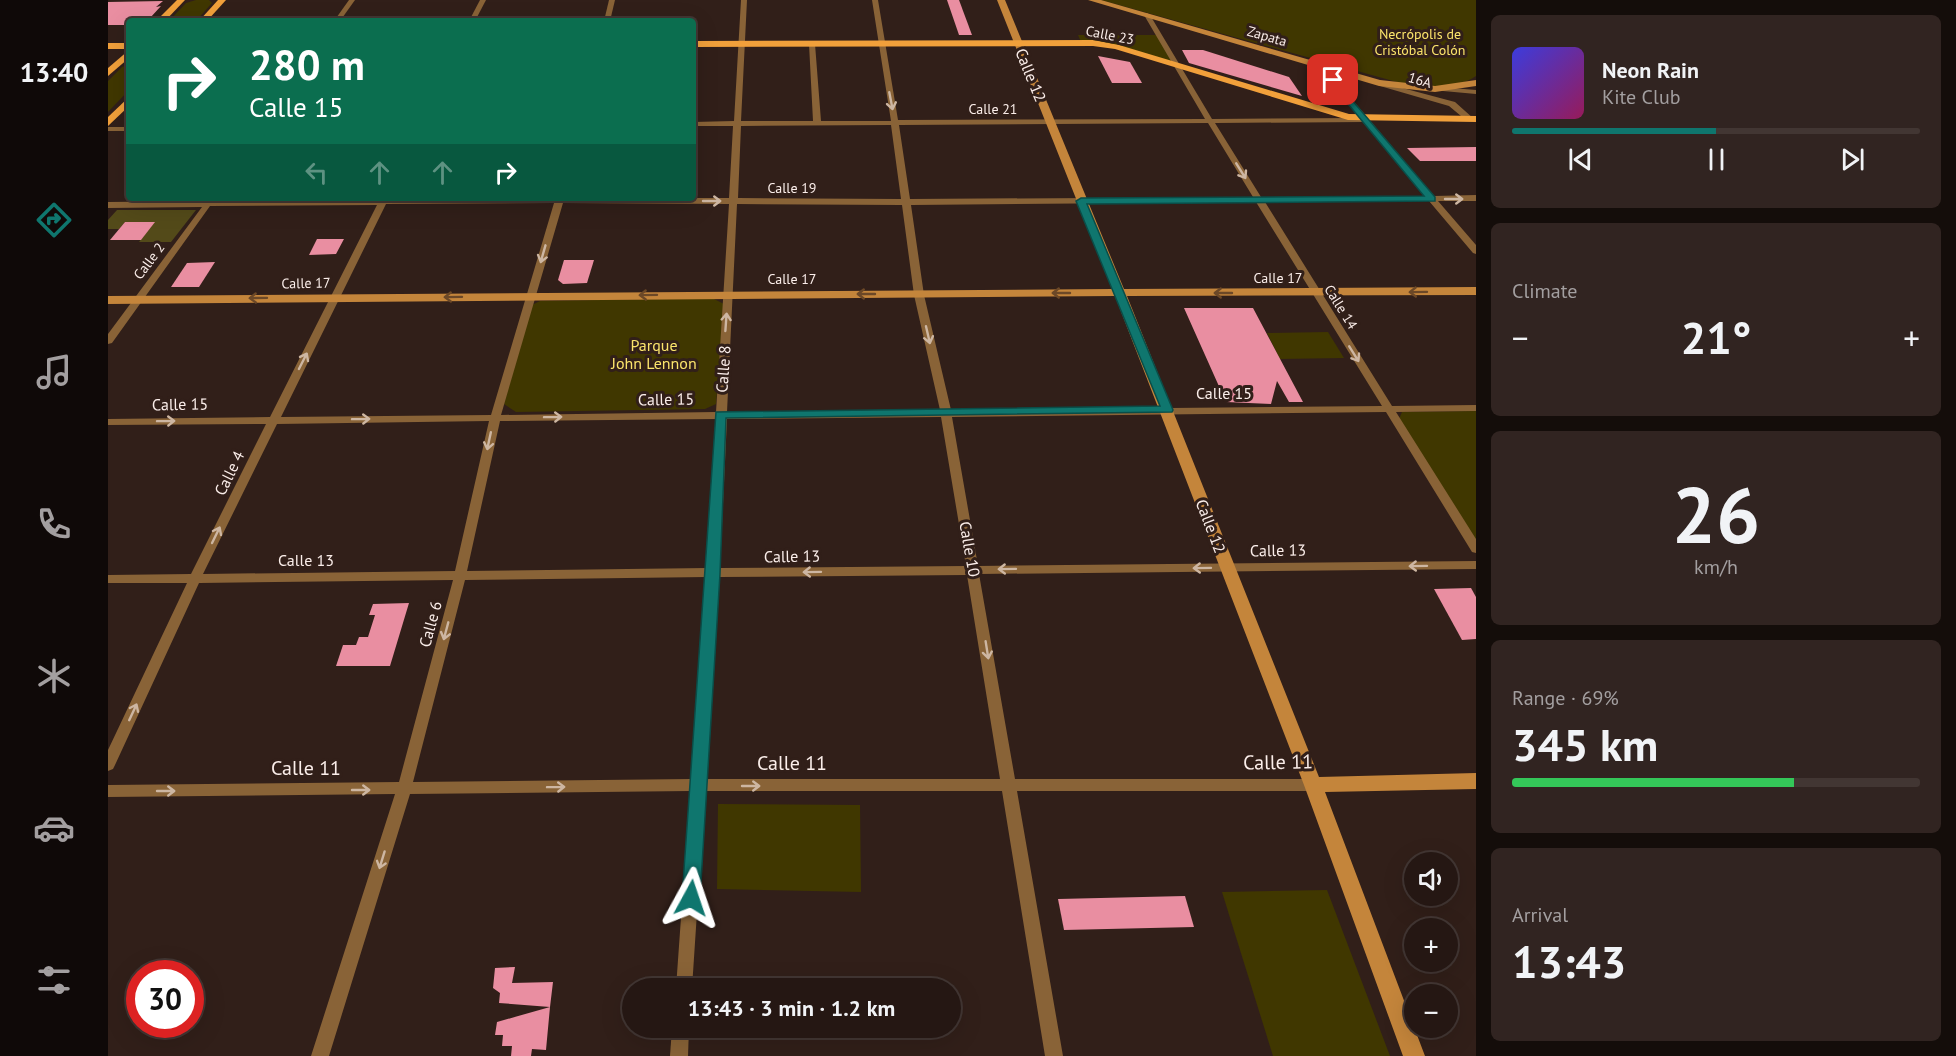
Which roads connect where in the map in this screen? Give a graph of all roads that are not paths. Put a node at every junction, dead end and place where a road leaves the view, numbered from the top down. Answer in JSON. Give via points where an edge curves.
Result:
{"nodes":[{"id":1,"x":352,"y":0,"type":"edge"},
{"id":2,"x":483,"y":0,"type":"edge"},
{"id":3,"x":612,"y":0,"type":"edge"},
{"id":4,"x":744,"y":0,"type":"edge"},
{"id":5,"x":874,"y":0,"type":"edge"},
{"id":6,"x":1001,"y":0,"type":"edge"},
{"id":7,"x":1092,"y":0,"type":"edge"},
{"id":8,"x":182,"y":1,"type":"edge"},
{"id":9,"x":220,"y":1,"type":"edge"},
{"id":10,"x":1147,"y":15,"type":"junction"},
{"id":11,"x":163,"y":18,"type":"edge"},
{"id":12,"x":206,"y":18,"type":"edge"},
{"id":13,"x":339,"y":18,"type":"edge"},
{"id":14,"x":474,"y":18,"type":"edge"},
{"id":15,"x":608,"y":18,"type":"edge"},
{"id":16,"x":1017,"y":42,"type":"junction"},
{"id":17,"x":881,"y":43,"type":"junction"},
{"id":18,"x":696,"y":44,"type":"edge"},
{"id":19,"x":742,"y":44,"type":"junction"},
{"id":20,"x":812,"y":44,"type":"junction"},
{"id":21,"x":108,"y":46,"type":"edge"},
{"id":22,"x":126,"y":46,"type":"edge"},
{"id":23,"x":126,"y":56,"type":"edge"},
{"id":24,"x":126,"y":63,"type":"edge"},
{"id":25,"x":1320,"y":65,"type":"junction"},
{"id":26,"x":1178,"y":68,"type":"junction"},
{"id":27,"x":111,"y":70,"type":"edge"},
{"id":28,"x":1379,"y":83,"type":"junction"},
{"id":29,"x":1476,"y":83,"type":"edge"},
{"id":30,"x":1439,"y":89,"type":"junction"},
{"id":31,"x":1466,"y":91,"type":"junction"},
{"id":32,"x":1476,"y":92,"type":"edge"},
{"id":33,"x":126,"y":103,"type":"edge"},
{"id":34,"x":1452,"y":104,"type":"junction"},
{"id":35,"x":111,"y":119,"type":"edge"},
{"id":36,"x":1365,"y":119,"type":"junction"},
{"id":37,"x":1473,"y":119,"type":"edge"},
{"id":38,"x":1210,"y":121,"type":"junction"},
{"id":39,"x":1050,"y":122,"type":"junction"},
{"id":40,"x":895,"y":123,"type":"junction"},
{"id":41,"x":696,"y":124,"type":"edge"},
{"id":42,"x":736,"y":124,"type":"junction"},
{"id":43,"x":817,"y":124,"type":"junction"},
{"id":44,"x":108,"y":129,"type":"edge"},
{"id":45,"x":126,"y":129,"type":"edge"},
{"id":46,"x":1476,"y":198,"type":"edge"},
{"id":47,"x":1432,"y":199,"type":"junction"},
{"id":48,"x":1258,"y":200,"type":"junction"},
{"id":49,"x":210,"y":201,"type":"edge"},
{"id":50,"x":383,"y":201,"type":"edge"},
{"id":51,"x":558,"y":201,"type":"edge"},
{"id":52,"x":674,"y":201,"type":"edge"},
{"id":53,"x":1081,"y":201,"type":"junction"},
{"id":54,"x":732,"y":202,"type":"junction"},
{"id":55,"x":906,"y":202,"type":"junction"},
{"id":56,"x":108,"y":205,"type":"edge"},
{"id":57,"x":1476,"y":251,"type":"edge"},
{"id":58,"x":1476,"y":291,"type":"edge"},
{"id":59,"x":1120,"y":293,"type":"junction"},
{"id":60,"x":1316,"y":293,"type":"junction"},
{"id":61,"x":728,"y":294,"type":"junction"},
{"id":62,"x":919,"y":295,"type":"junction"},
{"id":63,"x":531,"y":296,"type":"junction"},
{"id":64,"x":335,"y":298,"type":"junction"},
{"id":65,"x":108,"y":300,"type":"edge"},
{"id":66,"x":137,"y":300,"type":"junction"},
{"id":67,"x":108,"y":341,"type":"edge"},
{"id":68,"x":1388,"y":408,"type":"junction"},
{"id":69,"x":1476,"y":408,"type":"edge"},
{"id":70,"x":1167,"y":410,"type":"junction"},
{"id":71,"x":946,"y":412,"type":"junction"},
{"id":72,"x":720,"y":415,"type":"junction"},
{"id":73,"x":495,"y":418,"type":"junction"},
{"id":74,"x":274,"y":420,"type":"junction"},
{"id":75,"x":108,"y":422,"type":"edge"},
{"id":76,"x":1476,"y":549,"type":"edge"},
{"id":77,"x":1476,"y":565,"type":"edge"},
{"id":78,"x":1227,"y":567,"type":"junction"},
{"id":79,"x":974,"y":570,"type":"junction"},
{"id":80,"x":713,"y":574,"type":"junction"},
{"id":81,"x":460,"y":576,"type":"junction"},
{"id":82,"x":195,"y":578,"type":"junction"},
{"id":83,"x":108,"y":579,"type":"edge"},
{"id":84,"x":108,"y":765,"type":"edge"},
{"id":85,"x":1476,"y":780,"type":"edge"},
{"id":86,"x":700,"y":785,"type":"junction"},
{"id":87,"x":1313,"y":785,"type":"junction"},
{"id":88,"x":1008,"y":787,"type":"junction"},
{"id":89,"x":404,"y":789,"type":"junction"},
{"id":90,"x":108,"y":791,"type":"edge"},
{"id":91,"x":685,"y":978,"type":"edge"},
{"id":92,"x":680,"y":1038,"type":"edge"},
{"id":93,"x":320,"y":1056,"type":"edge"},
{"id":94,"x":679,"y":1056,"type":"edge"},
{"id":95,"x":1053,"y":1056,"type":"edge"},
{"id":96,"x":1414,"y":1056,"type":"edge"}],
"edges":[{"from":1,"to":13,"type":"street"},
{"from":2,"to":14,"type":"street"},
{"from":3,"to":15,"type":"street"},
{"from":4,"to":19,"type":"street","name":"Calle 8"},
{"from":5,"to":17,"type":"street","name":"Calle 10"},
{"from":6,"to":16,"type":"main road","name":"Calle 12"},
{"from":7,"to":10,"type":"main road","name":"Zapata"},
{"from":8,"to":11,"type":"main road"},
{"from":9,"to":12,"type":"main road"},
{"from":10,"to":25,"type":"main road","name":"Zapata"},
{"from":10,"to":26,"type":"street","name":"Calle 14"},
{"from":16,"to":17,"type":"main road","name":"Calle 23"},
{"from":16,"to":26,"type":"main road","name":"Calle 23","via":[[1101,44]]},
{"from":16,"to":39,"type":"main road","name":"Calle 12"},
{"from":17,"to":20,"type":"main road","name":"Calle 23"},
{"from":17,"to":40,"type":"street","name":"Calle 10","one_way":true},
{"from":18,"to":19,"type":"main road","name":"Calle 23"},
{"from":19,"to":20,"type":"main road","name":"Calle 23"},
{"from":19,"to":42,"type":"street","name":"Calle 8"},
{"from":20,"to":43,"type":"street"},
{"from":21,"to":22,"type":"main road"},
{"from":23,"to":27,"type":"main road"},
{"from":24,"to":27,"type":"main road"},
{"from":25,"to":28,"type":"main road","name":"Zapata"},
{"from":25,"to":36,"type":"street"},
{"from":26,"to":36,"type":"main road","name":"Calle 23"},
{"from":26,"to":38,"type":"street","name":"Calle 14"},
{"from":28,"to":30,"type":"main road","name":"Zapata"},
{"from":28,"to":34,"type":"street","name":"16A"},
{"from":29,"to":30,"type":"main road","name":"Zapata"},
{"from":29,"to":31,"type":"street"},
{"from":30,"to":31,"type":"street"},
{"from":31,"to":32,"type":"street"},
{"from":31,"to":34,"type":"street"},
{"from":33,"to":35,"type":"main road"},
{"from":34,"to":37,"type":"street","name":"16A"},
{"from":36,"to":37,"type":"main road","name":"Calle 23"},
{"from":36,"to":38,"type":"street","name":"Calle 21"},
{"from":36,"to":47,"type":"street"},
{"from":38,"to":39,"type":"street","name":"Calle 21"},
{"from":38,"to":48,"type":"street","name":"Calle 14","one_way":true},
{"from":39,"to":40,"type":"street","name":"Calle 21"},
{"from":39,"to":53,"type":"main road","name":"Calle 12"},
{"from":40,"to":43,"type":"street","name":"Calle 21"},
{"from":40,"to":55,"type":"street","name":"Calle 10"},
{"from":41,"to":42,"type":"street","name":"Calle 21"},
{"from":42,"to":43,"type":"street","name":"Calle 21"},
{"from":42,"to":54,"type":"street","name":"Calle 8"},
{"from":44,"to":45,"type":"street"},
{"from":47,"to":46,"type":"street","name":"Calle 19","one_way":true},
{"from":47,"to":48,"type":"street","name":"Calle 19"},
{"from":47,"to":57,"type":"street"},
{"from":48,"to":53,"type":"street","name":"Calle 19"},
{"from":48,"to":60,"type":"street","name":"Calle 14"},
{"from":49,"to":50,"type":"street","name":"Calle 19"},
{"from":49,"to":56,"type":"street","name":"Calle 19"},
{"from":49,"to":66,"type":"street","name":"Calle 2"},
{"from":50,"to":64,"type":"street","name":"Calle 4"},
{"from":51,"to":63,"type":"street","name":"Calle 6","one_way":true},
{"from":52,"to":54,"type":"street","name":"Calle 19","one_way":true},
{"from":53,"to":55,"type":"street","name":"Calle 19"},
{"from":53,"to":59,"type":"main road","name":"Calle 12"},
{"from":54,"to":55,"type":"street","name":"Calle 19"},
{"from":54,"to":61,"type":"street","name":"Calle 8"},
{"from":55,"to":62,"type":"street","name":"Calle 10"},
{"from":58,"to":60,"type":"main road","name":"Calle 17","one_way":true},
{"from":60,"to":59,"type":"main road","name":"Calle 17","one_way":true},
{"from":59,"to":62,"type":"main road","name":"Calle 17","one_way":true},
{"from":59,"to":70,"type":"main road","name":"Calle 12"},
{"from":60,"to":68,"type":"street","name":"Calle 14","one_way":true},
{"from":62,"to":61,"type":"main road","name":"Calle 17","one_way":true},
{"from":61,"to":63,"type":"main road","name":"Calle 17","one_way":true},
{"from":72,"to":61,"type":"street","name":"Calle 8","one_way":true},
{"from":62,"to":71,"type":"street","name":"Calle 10","one_way":true},
{"from":63,"to":64,"type":"main road","name":"Calle 17","one_way":true},
{"from":63,"to":73,"type":"street","name":"Calle 6"},
{"from":64,"to":66,"type":"main road","name":"Calle 17","one_way":true},
{"from":74,"to":64,"type":"street","name":"Calle 4","one_way":true},
{"from":65,"to":66,"type":"main road","name":"Calle 17"},
{"from":66,"to":67,"type":"street","name":"Calle 2"},
{"from":68,"to":69,"type":"street","name":"Calle 15"},
{"from":68,"to":70,"type":"street","name":"Calle 15"},
{"from":68,"to":76,"type":"street","name":"Calle 14"},
{"from":70,"to":71,"type":"street","name":"Calle 15"},
{"from":70,"to":78,"type":"main road","name":"Calle 12"},
{"from":71,"to":72,"type":"street","name":"Calle 15"},
{"from":71,"to":79,"type":"street","name":"Calle 10"},
{"from":73,"to":72,"type":"street","name":"Calle 15","one_way":true},
{"from":72,"to":80,"type":"street","name":"Calle 8"},
{"from":74,"to":73,"type":"street","name":"Calle 15","one_way":true},
{"from":73,"to":81,"type":"street","name":"Calle 6","one_way":true},
{"from":75,"to":74,"type":"street","name":"Calle 15","one_way":true},
{"from":82,"to":74,"type":"street","name":"Calle 4","one_way":true},
{"from":77,"to":78,"type":"street","name":"Calle 13","one_way":true},
{"from":78,"to":79,"type":"street","name":"Calle 13","one_way":true},
{"from":78,"to":87,"type":"main road","name":"Calle 12"},
{"from":79,"to":80,"type":"street","name":"Calle 13","one_way":true},
{"from":79,"to":88,"type":"street","name":"Calle 10","one_way":true},
{"from":80,"to":81,"type":"street","name":"Calle 13"},
{"from":80,"to":86,"type":"street","name":"Calle 8"},
{"from":81,"to":82,"type":"street","name":"Calle 13"},
{"from":81,"to":89,"type":"street","name":"Calle 6","one_way":true},
{"from":82,"to":83,"type":"street","name":"Calle 13"},
{"from":84,"to":82,"type":"street","name":"Calle 4","one_way":true},
{"from":85,"to":87,"type":"main road","name":"Calle 11"},
{"from":86,"to":88,"type":"street","name":"Calle 11","one_way":true},
{"from":89,"to":86,"type":"street","name":"Calle 11","one_way":true},
{"from":86,"to":91,"type":"street","name":"Calle 8"},
{"from":87,"to":88,"type":"street","name":"Calle 11"},
{"from":87,"to":96,"type":"main road","name":"Calle 12"},
{"from":88,"to":95,"type":"street","name":"Calle 10"},
{"from":90,"to":89,"type":"street","name":"Calle 11","one_way":true},
{"from":89,"to":93,"type":"street","name":"Calle 6","one_way":true},
{"from":92,"to":94,"type":"street"}]}
